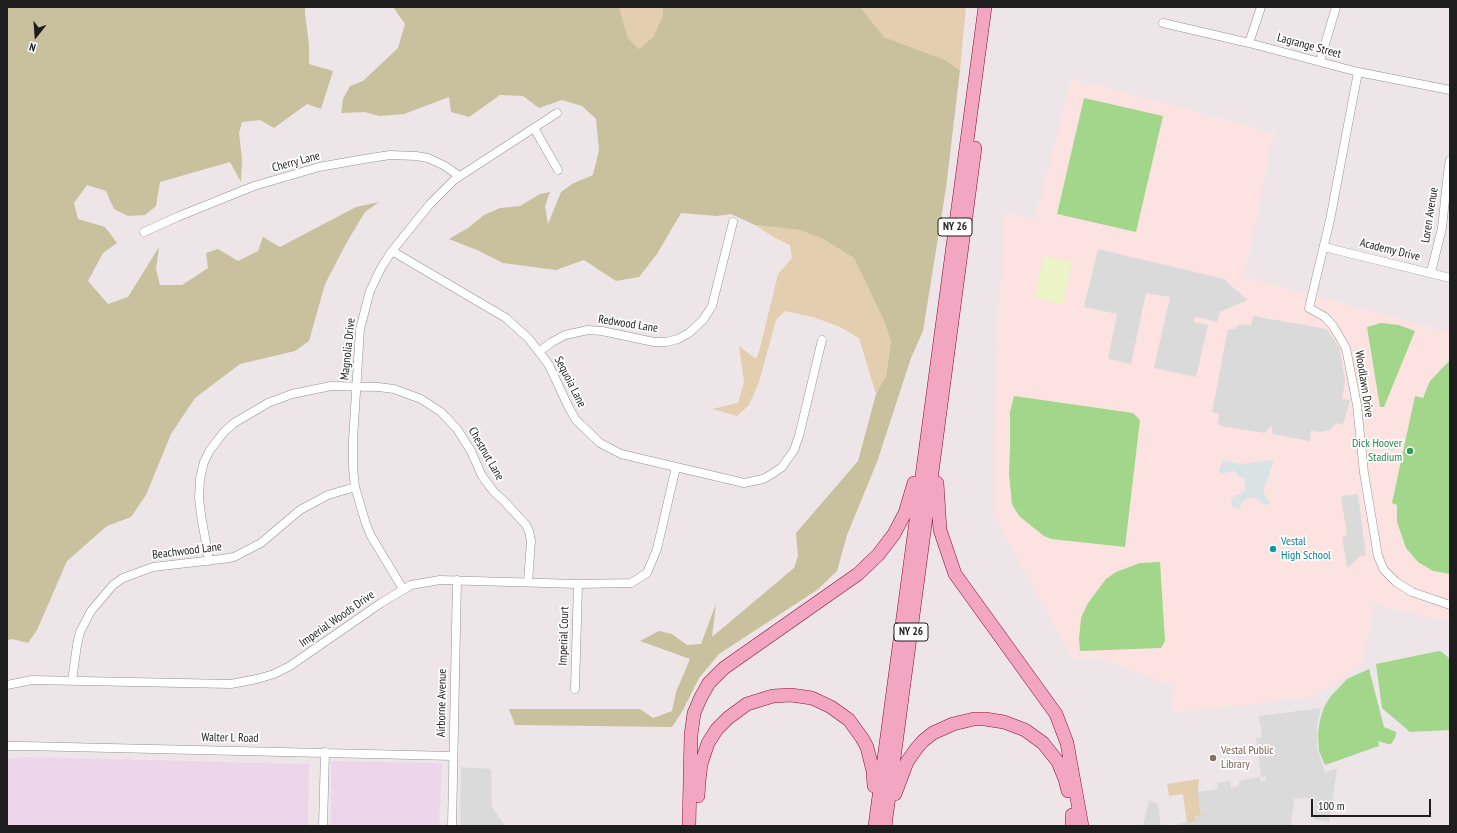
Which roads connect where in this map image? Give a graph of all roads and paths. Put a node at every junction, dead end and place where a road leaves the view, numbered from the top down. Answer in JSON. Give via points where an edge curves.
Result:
{"nodes":[{"id":1,"x":985,"y":7,"type":"edge"},
{"id":2,"x":994,"y":7,"type":"edge"},
{"id":3,"x":1261,"y":7,"type":"edge"},
{"id":4,"x":1336,"y":7,"type":"edge"},
{"id":5,"x":1163,"y":23,"type":"dead end"},
{"id":6,"x":1249,"y":43,"type":"junction"},
{"id":7,"x":1320,"y":61,"type":"junction"},
{"id":8,"x":1358,"y":72,"type":"junction"},
{"id":9,"x":1450,"y":90,"type":"edge"},
{"id":10,"x":557,"y":113,"type":"dead end"},
{"id":11,"x":534,"y":128,"type":"junction"},
{"id":12,"x":1450,"y":160,"type":"edge"},
{"id":13,"x":558,"y":170,"type":"dead end"},
{"id":14,"x":459,"y":176,"type":"junction"},
{"id":15,"x":733,"y":222,"type":"dead end"},
{"id":16,"x":144,"y":232,"type":"dead end"},
{"id":17,"x":1324,"y":247,"type":"junction"},
{"id":18,"x":392,"y":251,"type":"junction"},
{"id":19,"x":1431,"y":272,"type":"junction"},
{"id":20,"x":1450,"y":278,"type":"edge"},
{"id":21,"x":822,"y":340,"type":"dead end"},
{"id":22,"x":540,"y":351,"type":"junction"},
{"id":23,"x":356,"y":386,"type":"junction"},
{"id":24,"x":931,"y":445,"type":"junction"},
{"id":25,"x":676,"y":467,"type":"junction"},
{"id":26,"x":355,"y":487,"type":"junction"},
{"id":27,"x":209,"y":561,"type":"junction"},
{"id":28,"x":457,"y":580,"type":"junction"},
{"id":29,"x":528,"y":582,"type":"junction"},
{"id":30,"x":578,"y":584,"type":"junction"},
{"id":31,"x":403,"y":589,"type":"junction"},
{"id":32,"x":1450,"y":606,"type":"edge"},
{"id":33,"x":72,"y":681,"type":"junction"},
{"id":34,"x":7,"y":685,"type":"edge"},
{"id":35,"x":575,"y":689,"type":"dead end"},
{"id":36,"x":7,"y":746,"type":"edge"},
{"id":37,"x":325,"y":752,"type":"junction"},
{"id":38,"x":453,"y":756,"type":"junction"},
{"id":39,"x":881,"y":822,"type":"edge"},
{"id":40,"x":1073,"y":822,"type":"edge"},
{"id":41,"x":323,"y":826,"type":"edge"},
{"id":42,"x":452,"y":826,"type":"edge"},
{"id":43,"x":688,"y":826,"type":"edge"},
{"id":44,"x":698,"y":826,"type":"edge"},
{"id":45,"x":1082,"y":826,"type":"edge"}],
"edges":[{"from":1,"to":24,"type":"main road","number":"NY 26"},
{"from":2,"to":24,"type":"main road","number":"NY 26"},
{"from":3,"to":6,"type":"street"},
{"from":4,"to":7,"type":"street"},
{"from":5,"to":6,"type":"street","name":"Lagrange Street"},
{"from":6,"to":7,"type":"street","name":"Lagrange Street"},
{"from":7,"to":8,"type":"street","name":"Lagrange Street"},
{"from":8,"to":9,"type":"street","name":"Lagrange Street"},
{"from":8,"to":17,"type":"street","name":"Woodlawn Drive"},
{"from":10,"to":11,"type":"street","name":"Magnolia Drive"},
{"from":11,"to":13,"type":"street"},
{"from":11,"to":14,"type":"street","name":"Magnolia Drive"},
{"from":12,"to":19,"type":"street","name":"Loren Avenue","via":[[1442,228]]},
{"from":14,"to":16,"type":"street","name":"Cherry Lane","via":[[428,158],[390,155],[364,159],[319,167],[267,182]]},
{"from":14,"to":18,"type":"street","name":"Magnolia Drive","via":[[430,204]]},
{"from":15,"to":22,"type":"street","name":"Redwood Lane","via":[[712,306],[703,320],[689,333],[678,339],[660,342],[588,330],[565,335]]},
{"from":17,"to":19,"type":"street","name":"Academy Drive"},
{"from":17,"to":32,"type":"street","name":"Woodlawn Drive","via":[[1309,308],[1325,317],[1346,348],[1357,405],[1364,473],[1378,556],[1384,570],[1396,582],[1412,592]]},
{"from":18,"to":22,"type":"street","name":"Sequoia Lane","via":[[506,318]]},
{"from":18,"to":23,"type":"street","name":"Magnolia Drive","via":[[381,268],[366,305],[360,329]]},
{"from":19,"to":20,"type":"street","name":"Academy Drive"},
{"from":21,"to":25,"type":"street","name":"Sequoia Lane","via":[[799,436],[794,450],[782,467],[763,479],[744,483]]},
{"from":22,"to":25,"type":"street","name":"Sequoia Lane","via":[[550,365],[576,420],[600,443],[621,454]]},
{"from":23,"to":26,"type":"street","name":"Magnolia Drive","via":[[353,447]]},
{"from":23,"to":27,"type":"street","name":"Chestnut Lane","via":[[315,389],[292,394],[234,423],[216,442],[204,462],[200,479],[200,504]]},
{"from":23,"to":29,"type":"street","name":"Chestnut Lane","via":[[394,389],[421,399],[441,412],[457,429],[471,451],[482,476],[526,524],[531,541]]},
{"from":24,"to":39,"type":"main road","number":"NY 26"},
{"from":24,"to":43,"type":"main road","via":[[905,514],[878,555],[858,574],[724,668],[709,683],[694,713]]},
{"from":24,"to":45,"type":"main road","via":[[940,530],[955,574],[1056,714],[1067,743]]},
{"from":25,"to":30,"type":"street","name":"Imperial Woods Drive","via":[[658,542],[647,572],[637,580],[624,584]]},
{"from":26,"to":27,"type":"street","name":"Beachwood Lane","via":[[328,495],[300,510],[261,544],[244,553]]},
{"from":26,"to":31,"type":"street","name":"Magnolia Drive","via":[[371,536]]},
{"from":27,"to":33,"type":"street","name":"Beachwood Lane","via":[[153,566],[123,578],[113,585],[91,611],[80,632]]},
{"from":28,"to":29,"type":"street","name":"Imperial Woods Drive"},
{"from":28,"to":31,"type":"street","name":"Imperial Woods Drive","via":[[424,582]]},
{"from":28,"to":38,"type":"street","name":"Airborne Avenue"},
{"from":29,"to":30,"type":"street","name":"Imperial Woods Drive"},
{"from":30,"to":35,"type":"street","name":"Imperial Court"},
{"from":31,"to":33,"type":"street","name":"Imperial Woods Drive","via":[[290,666],[257,679],[231,684]]},
{"from":33,"to":34,"type":"street","name":"Imperial Woods Drive","via":[[32,680]]},
{"from":36,"to":37,"type":"street","name":"Walter L Road"},
{"from":37,"to":38,"type":"street","name":"Walter L Road"},
{"from":37,"to":41,"type":"street"},
{"from":38,"to":42,"type":"street","name":"Airborne Avenue"},
{"from":39,"to":40,"type":"main road","via":[[907,762],[916,749],[933,733],[953,724],[974,719],[1004,722],[1025,730],[1043,744],[1058,762],[1065,779]]},
{"from":39,"to":44,"type":"main road","via":[[873,771],[862,738],[849,720],[831,707],[812,698],[791,695],[773,696],[747,704],[728,718],[712,736],[698,781]]}]}
